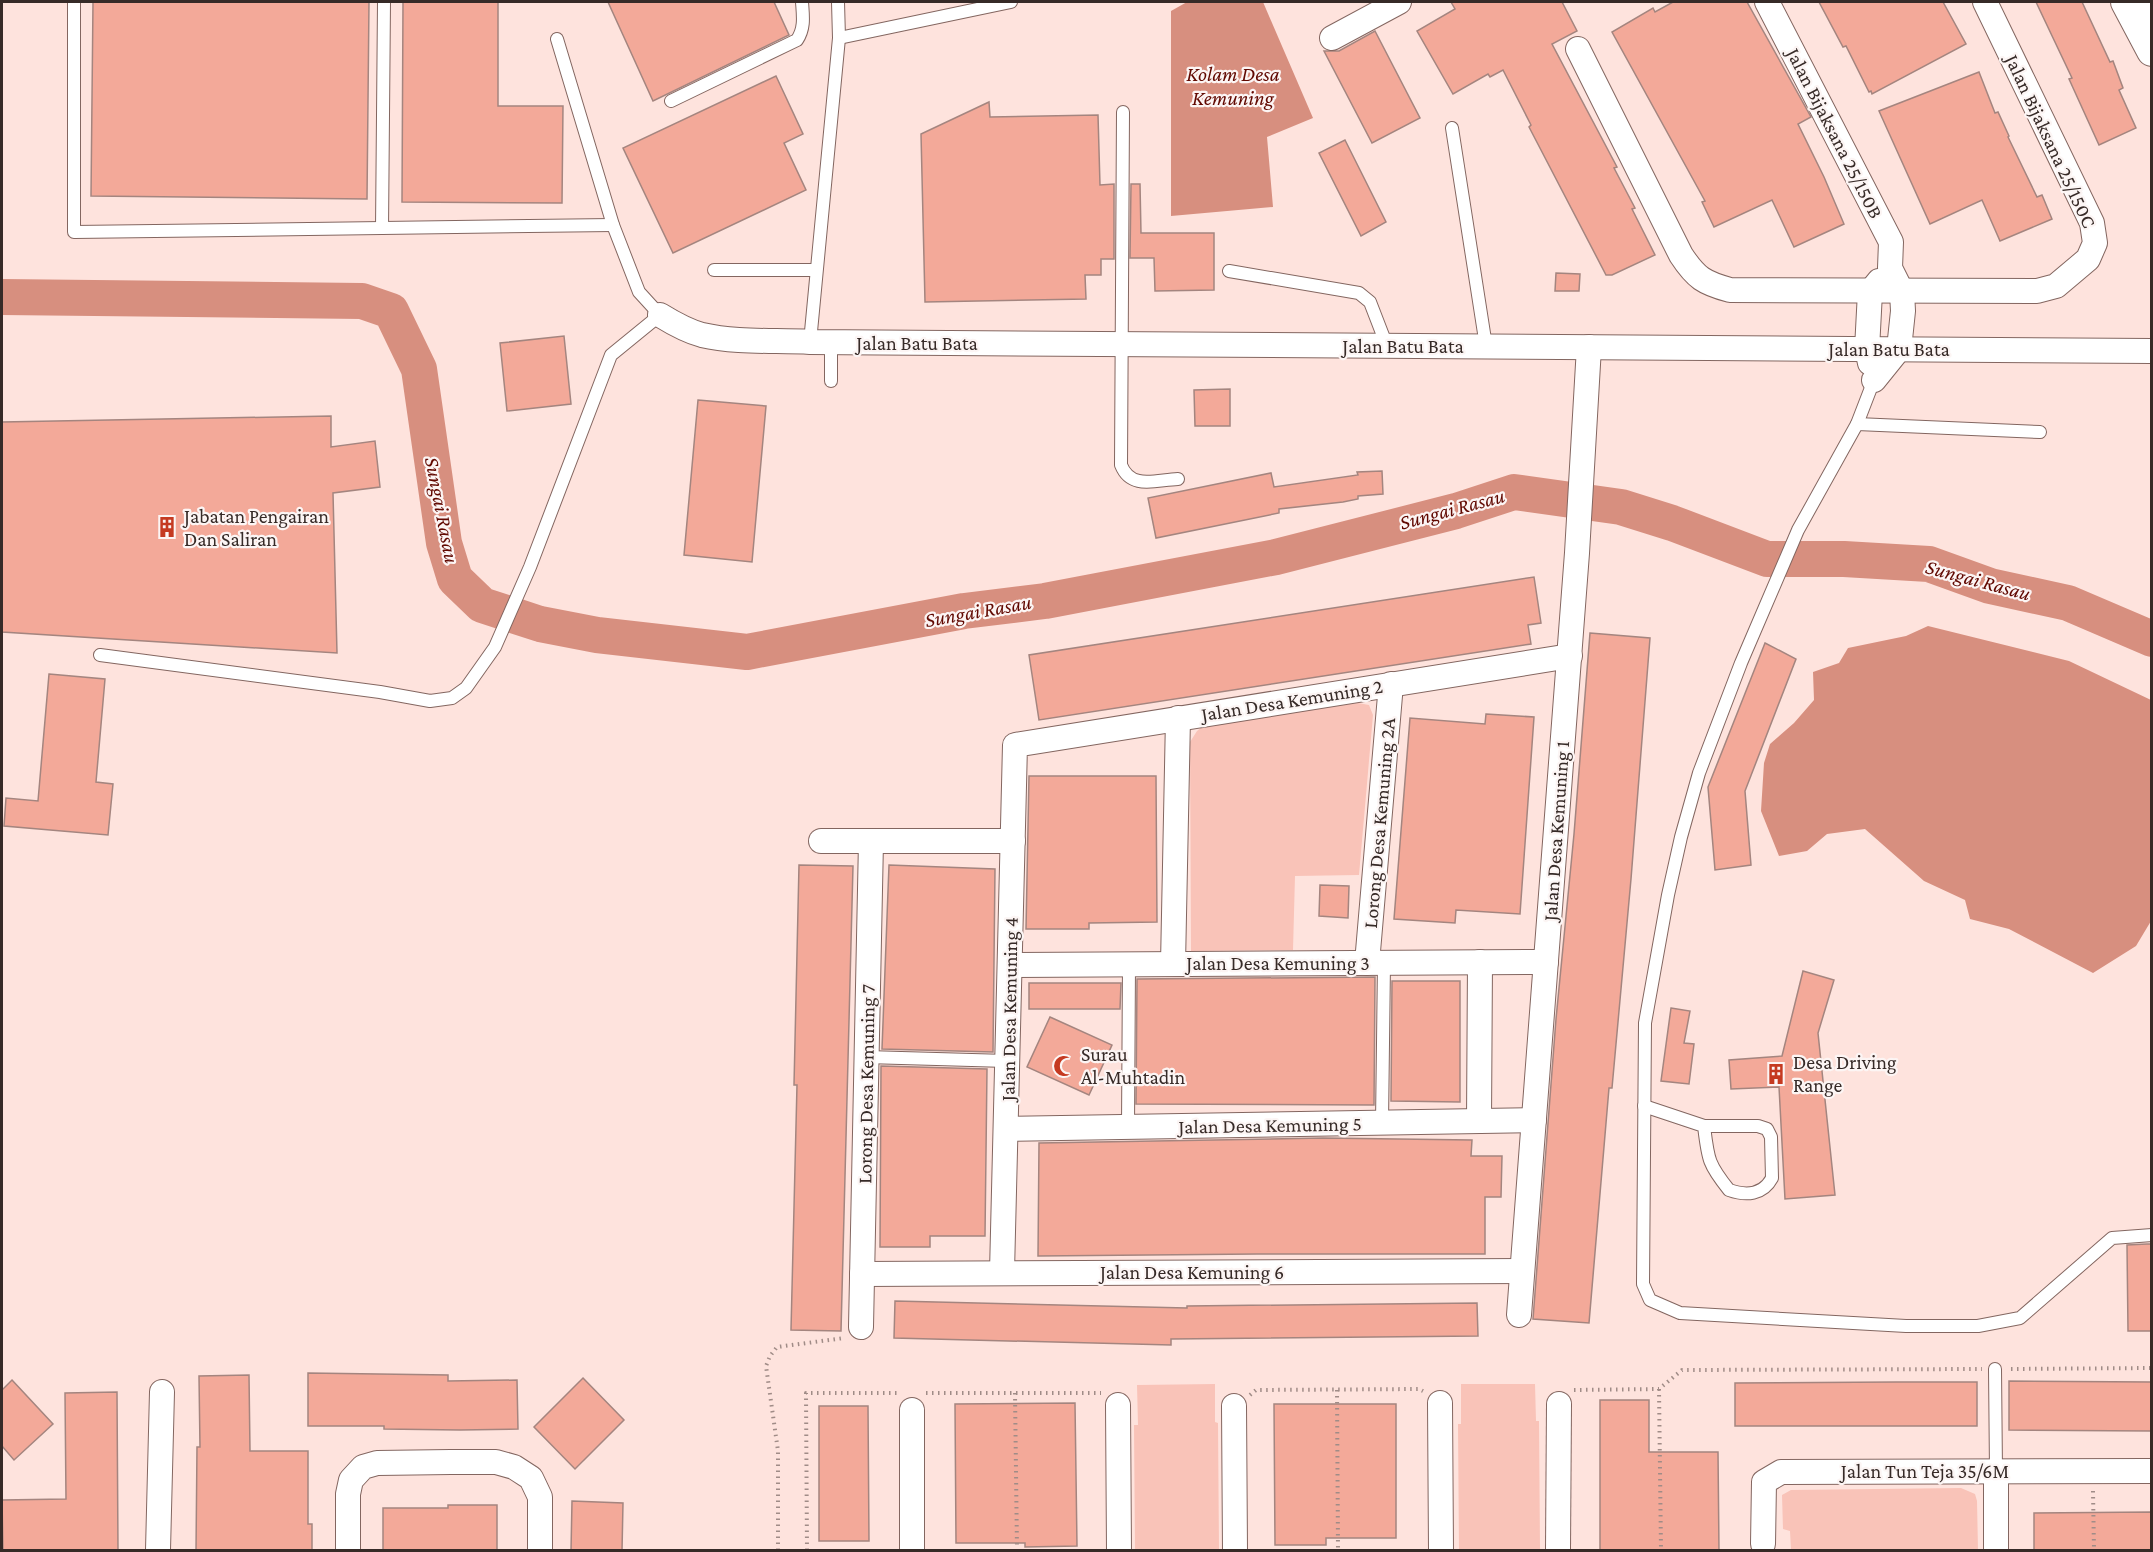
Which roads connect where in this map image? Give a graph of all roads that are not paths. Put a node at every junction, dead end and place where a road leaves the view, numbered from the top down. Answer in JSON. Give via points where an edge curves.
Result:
{"nodes":[{"id":1,"x":74,"y":2,"type":"edge"},
{"id":2,"x":384,"y":2,"type":"edge"},
{"id":3,"x":802,"y":2,"type":"edge"},
{"id":4,"x":838,"y":2,"type":"edge"},
{"id":5,"x":1011,"y":2,"type":"edge"},
{"id":6,"x":1399,"y":2,"type":"edge"},
{"id":7,"x":1767,"y":2,"type":"edge"},
{"id":8,"x":1985,"y":2,"type":"edge"},
{"id":9,"x":2137,"y":7,"type":"edge"},
{"id":10,"x":839,"y":38,"type":"junction"},
{"id":11,"x":1332,"y":38,"type":"dead end"},
{"id":12,"x":557,"y":39,"type":"dead end"},
{"id":13,"x":1578,"y":49,"type":"dead end"},
{"id":14,"x":2151,"y":51,"type":"edge"},
{"id":15,"x":670,"y":101,"type":"dead end"},
{"id":16,"x":1124,"y":112,"type":"dead end"},
{"id":17,"x":1452,"y":128,"type":"dead end"},
{"id":18,"x":613,"y":225,"type":"junction"},
{"id":19,"x":382,"y":228,"type":"junction"},
{"id":20,"x":1890,"y":268,"type":"junction"},
{"id":21,"x":714,"y":270,"type":"dead end"},
{"id":22,"x":816,"y":270,"type":"junction"},
{"id":23,"x":1229,"y":271,"type":"dead end"},
{"id":24,"x":1870,"y":292,"type":"junction"},
{"id":25,"x":1902,"y":292,"type":"junction"},
{"id":26,"x":660,"y":315,"type":"junction"},
{"id":27,"x":821,"y":342,"type":"junction"},
{"id":28,"x":1123,"y":344,"type":"junction"},
{"id":29,"x":1387,"y":346,"type":"junction"},
{"id":30,"x":1486,"y":346,"type":"junction"},
{"id":31,"x":1589,"y":347,"type":"junction"},
{"id":32,"x":1867,"y":349,"type":"junction"},
{"id":33,"x":1899,"y":349,"type":"junction"},
{"id":34,"x":2151,"y":351,"type":"edge"},
{"id":35,"x":1874,"y":380,"type":"junction"},
{"id":36,"x":831,"y":381,"type":"dead end"},
{"id":37,"x":1857,"y":424,"type":"junction"},
{"id":38,"x":2040,"y":432,"type":"dead end"},
{"id":39,"x":1178,"y":479,"type":"dead end"},
{"id":40,"x":100,"y":655,"type":"dead end"},
{"id":41,"x":1569,"y":656,"type":"junction"},
{"id":42,"x":1391,"y":684,"type":"junction"},
{"id":43,"x":1178,"y":718,"type":"junction"},
{"id":44,"x":1015,"y":745,"type":"joint"},
{"id":45,"x":821,"y":841,"type":"dead end"},
{"id":46,"x":871,"y":841,"type":"junction"},
{"id":47,"x":1013,"y":841,"type":"junction"},
{"id":48,"x":1480,"y":962,"type":"junction"},
{"id":49,"x":1546,"y":962,"type":"junction"},
{"id":50,"x":1375,"y":963,"type":"junction"},
{"id":51,"x":1129,"y":964,"type":"junction"},
{"id":52,"x":1173,"y":964,"type":"junction"},
{"id":53,"x":1010,"y":965,"type":"junction"},
{"id":54,"x":867,"y":1058,"type":"junction"},
{"id":55,"x":1007,"y":1061,"type":"junction"},
{"id":56,"x":1644,"y":1106,"type":"junction"},
{"id":57,"x":1534,"y":1120,"type":"junction"},
{"id":58,"x":1479,"y":1121,"type":"junction"},
{"id":59,"x":1382,"y":1123,"type":"junction"},
{"id":60,"x":1704,"y":1126,"type":"junction"},
{"id":61,"x":1128,"y":1127,"type":"junction"},
{"id":62,"x":1006,"y":1130,"type":"junction"},
{"id":63,"x":2151,"y":1235,"type":"edge"},
{"id":64,"x":1522,"y":1271,"type":"junction"},
{"id":65,"x":1002,"y":1272,"type":"junction"},
{"id":66,"x":862,"y":1274,"type":"junction"},
{"id":67,"x":1519,"y":1315,"type":"dead end"},
{"id":68,"x":861,"y":1327,"type":"road end"},
{"id":69,"x":1995,"y":1369,"type":"road end"},
{"id":70,"x":162,"y":1392,"type":"dead end"},
{"id":71,"x":1440,"y":1403,"type":"road end"},
{"id":72,"x":1559,"y":1404,"type":"road end"},
{"id":73,"x":1118,"y":1406,"type":"dead end"},
{"id":74,"x":1234,"y":1406,"type":"road end"},
{"id":75,"x":912,"y":1410,"type":"dead end"},
{"id":76,"x":1996,"y":1471,"type":"junction"},
{"id":77,"x":2151,"y":1471,"type":"edge"},
{"id":78,"x":1764,"y":1544,"type":"dead end"},
{"id":79,"x":158,"y":1551,"type":"edge"},
{"id":80,"x":348,"y":1551,"type":"edge"},
{"id":81,"x":540,"y":1551,"type":"edge"},
{"id":82,"x":912,"y":1551,"type":"edge"},
{"id":83,"x":1119,"y":1551,"type":"edge"},
{"id":84,"x":1234,"y":1551,"type":"edge"},
{"id":85,"x":1441,"y":1551,"type":"edge"},
{"id":86,"x":1558,"y":1551,"type":"edge"},
{"id":87,"x":1996,"y":1551,"type":"edge"}],
"edges":[{"from":1,"to":19,"type":"lane","via":[[74,232]]},
{"from":2,"to":19,"type":"lane"},
{"from":3,"to":15,"type":"lane","via":[[804,23],[796,40]]},
{"from":4,"to":10,"type":"lane"},
{"from":5,"to":10,"type":"lane"},
{"from":6,"to":11,"type":"street"},
{"from":7,"to":20,"type":"street","name":"Jalan Bijaksana 25/150B","via":[[1891,242]]},
{"from":8,"to":25,"type":"street","name":"Jalan Bijaksana 25/150C","via":[[2092,223],[2096,243],[2088,259],[2056,286],[2037,291]]},
{"from":9,"to":14,"type":"street"},
{"from":10,"to":22,"type":"lane"},
{"from":12,"to":18,"type":"lane"},
{"from":13,"to":24,"type":"street","via":[[1681,255],[1698,278],[1730,290]]},
{"from":16,"to":28,"type":"lane"},
{"from":17,"to":30,"type":"lane"},
{"from":18,"to":19,"type":"lane"},
{"from":18,"to":26,"type":"lane","via":[[639,292]]},
{"from":20,"to":24,"type":"street"},
{"from":20,"to":25,"type":"street"},
{"from":21,"to":22,"type":"lane"},
{"from":22,"to":27,"type":"lane"},
{"from":23,"to":29,"type":"lane","via":[[1359,293],[1370,302]]},
{"from":24,"to":25,"type":"street"},
{"from":24,"to":32,"type":"street"},
{"from":25,"to":33,"type":"street"},
{"from":26,"to":27,"type":"street","name":"Jalan Batu Bata","via":[[702,335]]},
{"from":26,"to":40,"type":"lane","via":[[611,355],[495,647],[466,688],[452,698],[430,701]]},
{"from":27,"to":28,"type":"street","name":"Jalan Batu Bata"},
{"from":27,"to":36,"type":"lane"},
{"from":28,"to":29,"type":"street","name":"Jalan Batu Bata"},
{"from":28,"to":39,"type":"lane","via":[[1121,465],[1125,476],[1135,481]]},
{"from":29,"to":30,"type":"street","name":"Jalan Batu Bata"},
{"from":30,"to":31,"type":"street","name":"Jalan Batu Bata"},
{"from":31,"to":32,"type":"street","name":"Jalan Batu Bata"},
{"from":31,"to":41,"type":"street","name":"Jalan Desa Kemuning 1"},
{"from":32,"to":33,"type":"street","name":"Jalan Batu Bata"},
{"from":32,"to":35,"type":"street"},
{"from":33,"to":34,"type":"street","name":"Jalan Batu Bata"},
{"from":33,"to":35,"type":"street"},
{"from":35,"to":37,"type":"lane"},
{"from":37,"to":38,"type":"lane"},
{"from":37,"to":56,"type":"lane","via":[[1798,530],[1699,773],[1668,895],[1646,1023]]},
{"from":41,"to":42,"type":"street","name":"Jalan Desa Kemuning 2"},
{"from":41,"to":49,"type":"street","name":"Jalan Desa Kemuning 1"},
{"from":42,"to":43,"type":"street","name":"Jalan Desa Kemuning 2"},
{"from":42,"to":50,"type":"street","name":"Lorong Desa Kemuning 2A"},
{"from":43,"to":44,"type":"street","name":"Jalan Desa Kemuning 2"},
{"from":43,"to":52,"type":"street"},
{"from":44,"to":47,"type":"street","name":"Jalan Desa Kemuning 4"},
{"from":45,"to":46,"type":"street"},
{"from":46,"to":47,"type":"street"},
{"from":46,"to":54,"type":"street","name":"Lorong Desa Kemuning 7"},
{"from":47,"to":53,"type":"street","name":"Jalan Desa Kemuning 4"},
{"from":48,"to":49,"type":"street","name":"Jalan Desa Kemuning 3"},
{"from":48,"to":50,"type":"street","name":"Jalan Desa Kemuning 3"},
{"from":48,"to":58,"type":"street"},
{"from":49,"to":57,"type":"street","name":"Jalan Desa Kemuning 1"},
{"from":50,"to":52,"type":"street","name":"Jalan Desa Kemuning 3"},
{"from":50,"to":59,"type":"lane"},
{"from":51,"to":52,"type":"street","name":"Jalan Desa Kemuning 3"},
{"from":51,"to":53,"type":"street","name":"Jalan Desa Kemuning 3"},
{"from":51,"to":61,"type":"lane"},
{"from":53,"to":55,"type":"street","name":"Jalan Desa Kemuning 4"},
{"from":54,"to":55,"type":"lane"},
{"from":54,"to":66,"type":"street","name":"Lorong Desa Kemuning 7"},
{"from":55,"to":62,"type":"street","name":"Jalan Desa Kemuning 4"},
{"from":56,"to":60,"type":"lane"},
{"from":56,"to":63,"type":"lane","via":[[1643,1284],[1650,1300],[1680,1313],[1906,1326],[1978,1326],[2020,1318],[2112,1238]]},
{"from":57,"to":58,"type":"street","name":"Jalan Desa Kemuning 5"},
{"from":57,"to":64,"type":"street","name":"Jalan Desa Kemuning 1"},
{"from":58,"to":59,"type":"street","name":"Jalan Desa Kemuning 5"},
{"from":59,"to":61,"type":"street","name":"Jalan Desa Kemuning 5"},
{"from":60,"to":60,"type":"lane","via":[[1713,1170],[1729,1190],[1753,1194],[1769,1184],[1772,1137],[1767,1130],[1758,1126]]},
{"from":61,"to":62,"type":"street","name":"Jalan Desa Kemuning 5"},
{"from":62,"to":65,"type":"street","name":"Jalan Desa Kemuning 4"},
{"from":64,"to":65,"type":"street","name":"Jalan Desa Kemuning 6"},
{"from":64,"to":67,"type":"street","name":"Jalan Desa Kemuning 1"},
{"from":65,"to":66,"type":"street","name":"Jalan Desa Kemuning 6"},
{"from":66,"to":68,"type":"street","name":"Lorong Desa Kemuning 7"},
{"from":69,"to":76,"type":"lane"},
{"from":70,"to":79,"type":"street"},
{"from":71,"to":85,"type":"street"},
{"from":72,"to":86,"type":"street"},
{"from":73,"to":83,"type":"street"},
{"from":74,"to":84,"type":"street"},
{"from":75,"to":82,"type":"street"},
{"from":76,"to":77,"type":"street","name":"Jalan Tun Teja 35/6M"},
{"from":76,"to":78,"type":"street","name":"Jalan Tun Teja 35/6M","via":[[1781,1472],[1764,1482]]},
{"from":76,"to":87,"type":"street"},
{"from":80,"to":81,"type":"street","via":[[351,1480],[363,1467],[377,1463],[430,1462],[496,1462],[531,1478],[540,1497]]}]}
